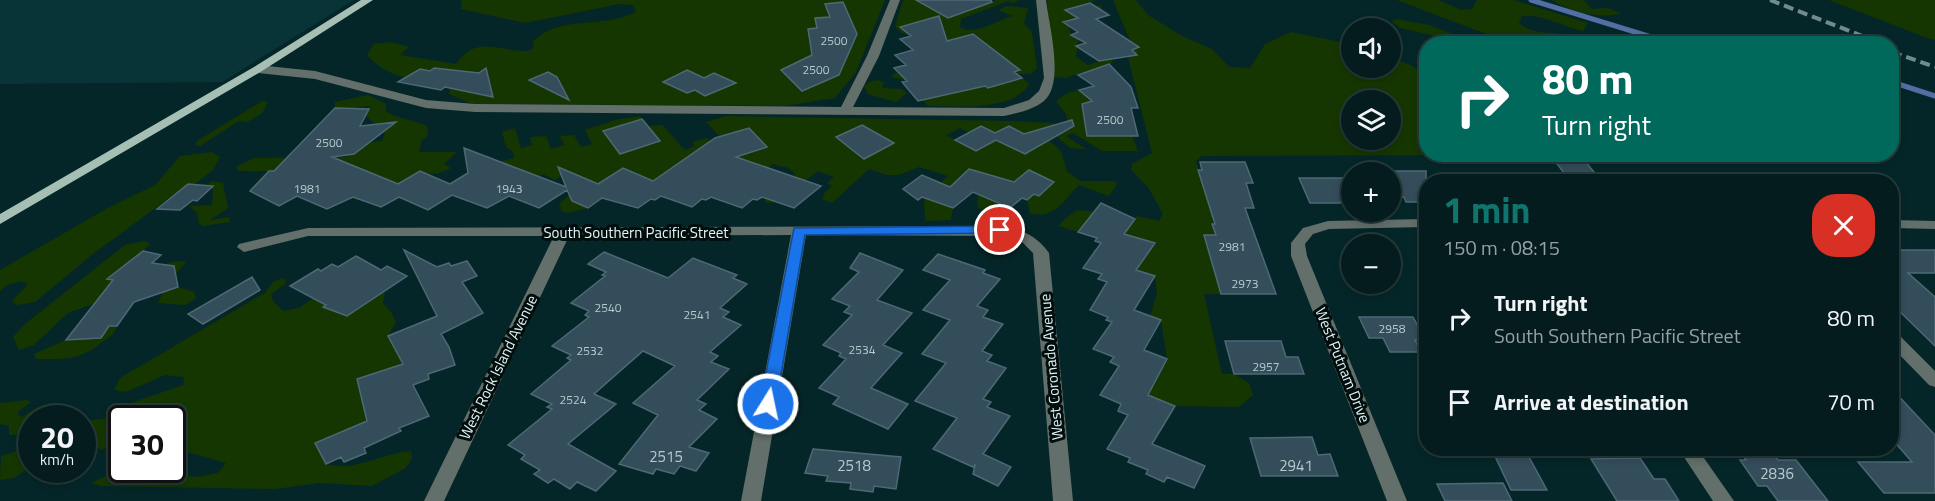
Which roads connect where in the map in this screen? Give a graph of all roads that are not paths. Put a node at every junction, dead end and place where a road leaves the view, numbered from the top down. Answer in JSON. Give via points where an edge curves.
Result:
{"nodes":[{"id":1,"x":368,"y":0,"type":"edge"},
{"id":2,"x":895,"y":0,"type":"edge"},
{"id":3,"x":1041,"y":0,"type":"edge"},
{"id":4,"x":258,"y":69,"type":"junction"},
{"id":5,"x":845,"y":111,"type":"junction"},
{"id":6,"x":0,"y":220,"type":"edge"},
{"id":7,"x":1419,"y":224,"type":"edge"},
{"id":8,"x":1899,"y":224,"type":"edge"},
{"id":9,"x":1935,"y":225,"type":"edge"},
{"id":10,"x":799,"y":231,"type":"junction"},
{"id":11,"x":563,"y":233,"type":"junction"},
{"id":12,"x":1027,"y":238,"type":"joint"},
{"id":13,"x":244,"y":248,"type":"dead end"},
{"id":14,"x":1899,"y":345,"type":"edge"},
{"id":15,"x":1935,"y":381,"type":"edge"},
{"id":16,"x":1693,"y":456,"type":"edge"},
{"id":17,"x":434,"y":501,"type":"edge"},
{"id":18,"x":751,"y":501,"type":"edge"},
{"id":19,"x":1063,"y":501,"type":"edge"},
{"id":20,"x":1397,"y":501,"type":"edge"},
{"id":21,"x":1724,"y":501,"type":"edge"}],
"edges":[{"from":1,"to":4,"type":"main road"},
{"from":2,"to":5,"type":"street"},
{"from":3,"to":5,"type":"street","via":[[1050,78],[1042,98],[1004,112]]},
{"from":4,"to":5,"type":"street","via":[[315,75],[426,104],[475,108]]},
{"from":4,"to":6,"type":"main road"},
{"from":7,"to":20,"type":"street","name":"West Putnam Drive","via":[[1328,225],[1308,231],[1298,243],[1299,256]]},
{"from":8,"to":9,"type":"street"},
{"from":10,"to":11,"type":"street","name":"South Southern Pacific Street"},
{"from":10,"to":12,"type":"street","name":"South Southern Pacific Street","via":[[1000,230]]},
{"from":10,"to":18,"type":"street"},
{"from":11,"to":13,"type":"street","name":"South Southern Pacific Street","via":[[308,232]]},
{"from":11,"to":17,"type":"street","name":"West Rock Island Avenue"},
{"from":12,"to":19,"type":"street","name":"West Coronado Avenue","via":[[1041,253]]},
{"from":14,"to":15,"type":"street"},
{"from":16,"to":21,"type":"street"}]}
